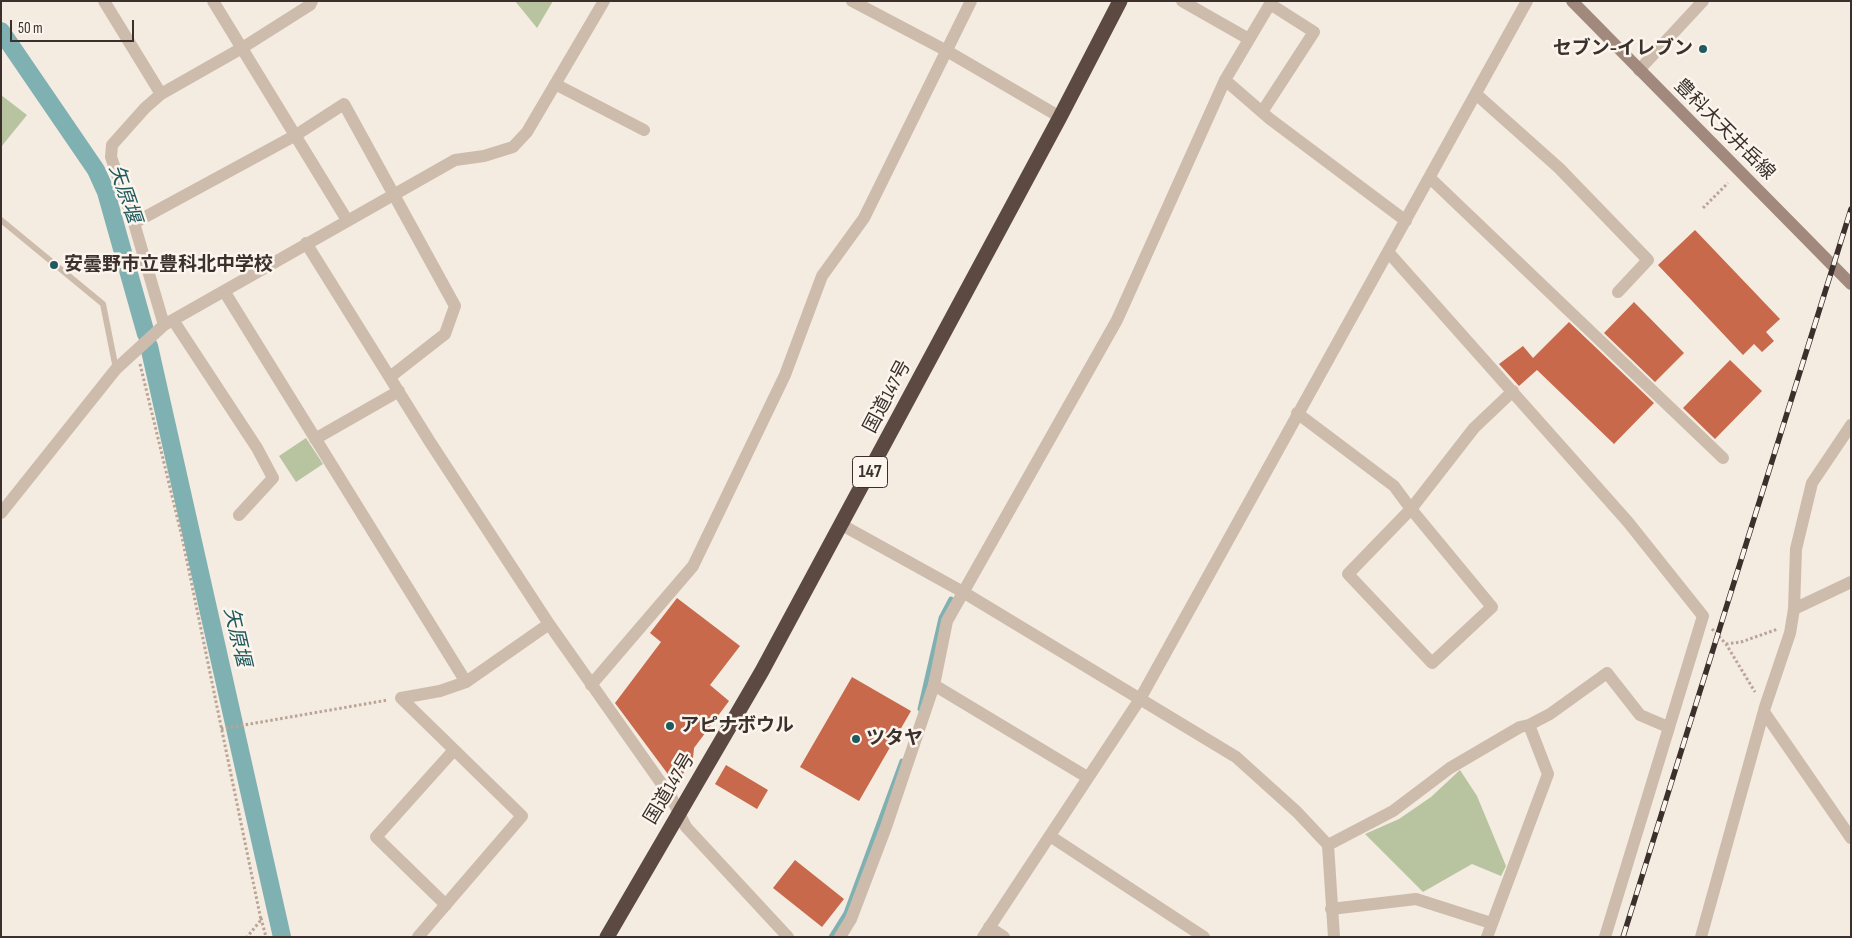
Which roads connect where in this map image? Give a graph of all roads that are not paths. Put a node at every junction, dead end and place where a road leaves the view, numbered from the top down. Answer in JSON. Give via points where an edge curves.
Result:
{"nodes":[{"id":1,"x":104,"y":1,"type":"edge"},
{"id":2,"x":213,"y":1,"type":"edge"},
{"id":3,"x":312,"y":1,"type":"edge"},
{"id":4,"x":852,"y":1,"type":"edge"},
{"id":5,"x":971,"y":1,"type":"edge"},
{"id":6,"x":1120,"y":1,"type":"edge"},
{"id":7,"x":1182,"y":1,"type":"edge"},
{"id":8,"x":1527,"y":1,"type":"edge"},
{"id":9,"x":1572,"y":1,"type":"edge"},
{"id":10,"x":1703,"y":1,"type":"edge"},
{"id":11,"x":602,"y":2,"type":"edge"},
{"id":12,"x":1248,"y":38,"type":"junction"},
{"id":13,"x":242,"y":48,"type":"junction"},
{"id":14,"x":948,"y":51,"type":"junction"},
{"id":15,"x":1639,"y":70,"type":"junction"},
{"id":16,"x":1225,"y":80,"type":"junction"},
{"id":17,"x":555,"y":84,"type":"junction"},
{"id":18,"x":162,"y":94,"type":"junction"},
{"id":19,"x":1476,"y":94,"type":"junction"},
{"id":20,"x":1262,"y":112,"type":"junction"},
{"id":21,"x":1060,"y":117,"type":"junction"},
{"id":22,"x":644,"y":130,"type":"dead end"},
{"id":23,"x":296,"y":135,"type":"junction"},
{"id":24,"x":1430,"y":178,"type":"junction"},
{"id":25,"x":392,"y":194,"type":"junction"},
{"id":26,"x":1,"y":220,"type":"edge"},
{"id":27,"x":347,"y":220,"type":"junction"},
{"id":28,"x":1406,"y":221,"type":"junction"},
{"id":29,"x":134,"y":224,"type":"junction"},
{"id":30,"x":306,"y":243,"type":"junction"},
{"id":31,"x":1389,"y":253,"type":"junction"},
{"id":32,"x":1851,"y":284,"type":"edge"},
{"id":33,"x":224,"y":291,"type":"junction"},
{"id":34,"x":1618,"y":292,"type":"dead end"},
{"id":35,"x":168,"y":322,"type":"junction"},
{"id":36,"x":116,"y":369,"type":"junction"},
{"id":37,"x":390,"y":377,"type":"junction"},
{"id":38,"x":399,"y":391,"type":"junction"},
{"id":39,"x":1513,"y":391,"type":"junction"},
{"id":40,"x":1298,"y":414,"type":"junction"},
{"id":41,"x":1851,"y":425,"type":"edge"},
{"id":42,"x":315,"y":439,"type":"junction"},
{"id":43,"x":1723,"y":458,"type":"dead end"},
{"id":44,"x":1412,"y":509,"type":"junction"},
{"id":45,"x":1,"y":513,"type":"edge"},
{"id":46,"x":240,"y":515,"type":"dead end"},
{"id":47,"x":842,"y":525,"type":"junction"},
{"id":48,"x":1851,"y":582,"type":"edge"},
{"id":49,"x":964,"y":592,"type":"junction"},
{"id":50,"x":1794,"y":609,"type":"junction"},
{"id":51,"x":549,"y":624,"type":"junction"},
{"id":52,"x":466,"y":682,"type":"junction"},
{"id":53,"x":591,"y":685,"type":"junction"},
{"id":54,"x":934,"y":685,"type":"junction"},
{"id":55,"x":1140,"y":699,"type":"junction"},
{"id":56,"x":1765,"y":710,"type":"junction"},
{"id":57,"x":1529,"y":725,"type":"junction"},
{"id":58,"x":1668,"y":727,"type":"junction"},
{"id":59,"x":454,"y":750,"type":"junction"},
{"id":60,"x":1087,"y":777,"type":"junction"},
{"id":61,"x":679,"y":812,"type":"junction"},
{"id":62,"x":1050,"y":836,"type":"junction"},
{"id":63,"x":1851,"y":838,"type":"edge"},
{"id":64,"x":1328,"y":845,"type":"junction"},
{"id":65,"x":446,"y":905,"type":"junction"},
{"id":66,"x":1331,"y":909,"type":"junction"},
{"id":67,"x":1491,"y":923,"type":"junction"},
{"id":68,"x":986,"y":932,"type":"edge"},
{"id":69,"x":418,"y":937,"type":"edge"},
{"id":70,"x":607,"y":937,"type":"edge"},
{"id":71,"x":788,"y":937,"type":"edge"},
{"id":72,"x":840,"y":937,"type":"edge"},
{"id":73,"x":1004,"y":937,"type":"edge"},
{"id":74,"x":1204,"y":937,"type":"edge"},
{"id":75,"x":1334,"y":937,"type":"edge"},
{"id":76,"x":1487,"y":937,"type":"edge"},
{"id":77,"x":1605,"y":937,"type":"edge"},
{"id":78,"x":1701,"y":937,"type":"edge"}],
"edges":[{"from":1,"to":18,"type":"street"},
{"from":2,"to":13,"type":"street"},
{"from":3,"to":13,"type":"street"},
{"from":4,"to":14,"type":"street"},
{"from":5,"to":14,"type":"street"},
{"from":6,"to":21,"type":"highway","name":"国道147号","number":"147"},
{"from":7,"to":12,"type":"street"},
{"from":8,"to":19,"type":"street"},
{"from":9,"to":15,"type":"main road","name":"豊科大天井岳線"},
{"from":10,"to":15,"type":"street"},
{"from":11,"to":17,"type":"street"},
{"from":12,"to":16,"type":"street"},
{"from":12,"to":20,"type":"street","via":[[1270,4],[1314,32]]},
{"from":13,"to":18,"type":"street"},
{"from":13,"to":23,"type":"street"},
{"from":14,"to":21,"type":"street"},
{"from":14,"to":53,"type":"street","via":[[864,218],[822,276],[785,375],[693,566]]},
{"from":15,"to":32,"type":"main road","name":"豊科大天井岳線"},
{"from":16,"to":20,"type":"street"},
{"from":16,"to":49,"type":"street","via":[[1117,320]]},
{"from":17,"to":22,"type":"street"},
{"from":17,"to":25,"type":"street","via":[[527,132],[513,147],[455,160]]},
{"from":18,"to":29,"type":"street","via":[[112,144],[111,157]]},
{"from":19,"to":24,"type":"street"},
{"from":19,"to":34,"type":"street","via":[[1560,168],[1648,260]]},
{"from":20,"to":28,"type":"street"},
{"from":21,"to":47,"type":"highway","name":"国道147号","number":"147"},
{"from":23,"to":25,"type":"street","via":[[344,104]]},
{"from":23,"to":27,"type":"street"},
{"from":23,"to":29,"type":"street"},
{"from":24,"to":28,"type":"street"},
{"from":24,"to":43,"type":"street"},
{"from":25,"to":27,"type":"street"},
{"from":25,"to":37,"type":"street","via":[[454,306],[445,334]]},
{"from":26,"to":36,"type":"lane","via":[[103,304]]},
{"from":27,"to":30,"type":"street"},
{"from":28,"to":31,"type":"street"},
{"from":29,"to":35,"type":"street"},
{"from":30,"to":33,"type":"street"},
{"from":30,"to":37,"type":"street"},
{"from":31,"to":39,"type":"street"},
{"from":31,"to":40,"type":"street"},
{"from":33,"to":35,"type":"street"},
{"from":33,"to":42,"type":"street"},
{"from":35,"to":36,"type":"street"},
{"from":35,"to":46,"type":"street","via":[[258,448],[272,478]]},
{"from":36,"to":45,"type":"street"},
{"from":37,"to":38,"type":"street"},
{"from":38,"to":42,"type":"street"},
{"from":38,"to":51,"type":"street"},
{"from":39,"to":44,"type":"street","via":[[1474,428]]},
{"from":39,"to":58,"type":"street","via":[[1628,522],[1703,616]]},
{"from":40,"to":44,"type":"street","via":[[1394,486]]},
{"from":40,"to":55,"type":"street"},
{"from":41,"to":50,"type":"street","via":[[1812,483],[1796,549]]},
{"from":42,"to":52,"type":"street"},
{"from":44,"to":44,"type":"street","via":[[1492,607],[1432,663],[1348,574]]},
{"from":47,"to":49,"type":"street"},
{"from":47,"to":61,"type":"highway","name":"国道147号","number":"147","via":[[762,671]]},
{"from":48,"to":50,"type":"street"},
{"from":49,"to":54,"type":"street","via":[[947,622]]},
{"from":49,"to":55,"type":"street"},
{"from":50,"to":56,"type":"street"},
{"from":51,"to":52,"type":"street"},
{"from":51,"to":53,"type":"street"},
{"from":52,"to":59,"type":"street","via":[[440,691],[401,698]]},
{"from":53,"to":61,"type":"street"},
{"from":54,"to":60,"type":"street"},
{"from":54,"to":72,"type":"street","via":[[886,827],[851,919]]},
{"from":55,"to":60,"type":"street"},
{"from":55,"to":64,"type":"street","via":[[1236,757]]},
{"from":56,"to":63,"type":"street"},
{"from":56,"to":78,"type":"street"},
{"from":57,"to":58,"type":"street","via":[[1607,673],[1640,715]]},
{"from":57,"to":64,"type":"street","via":[[1458,763],[1393,811]]},
{"from":57,"to":67,"type":"street","via":[[1548,774]]},
{"from":58,"to":77,"type":"street"},
{"from":59,"to":65,"type":"street","via":[[522,816]]},
{"from":59,"to":65,"type":"street","via":[[376,837]]},
{"from":60,"to":62,"type":"street"},
{"from":61,"to":70,"type":"highway","name":"国道147号","number":"147"},
{"from":61,"to":71,"type":"street","via":[[686,827]]},
{"from":62,"to":68,"type":"street"},
{"from":62,"to":74,"type":"street"},
{"from":64,"to":66,"type":"street"},
{"from":65,"to":69,"type":"street"},
{"from":66,"to":67,"type":"street","via":[[1416,899]]},
{"from":66,"to":75,"type":"street"},
{"from":67,"to":76,"type":"street"},
{"from":68,"to":73,"type":"street"}]}
